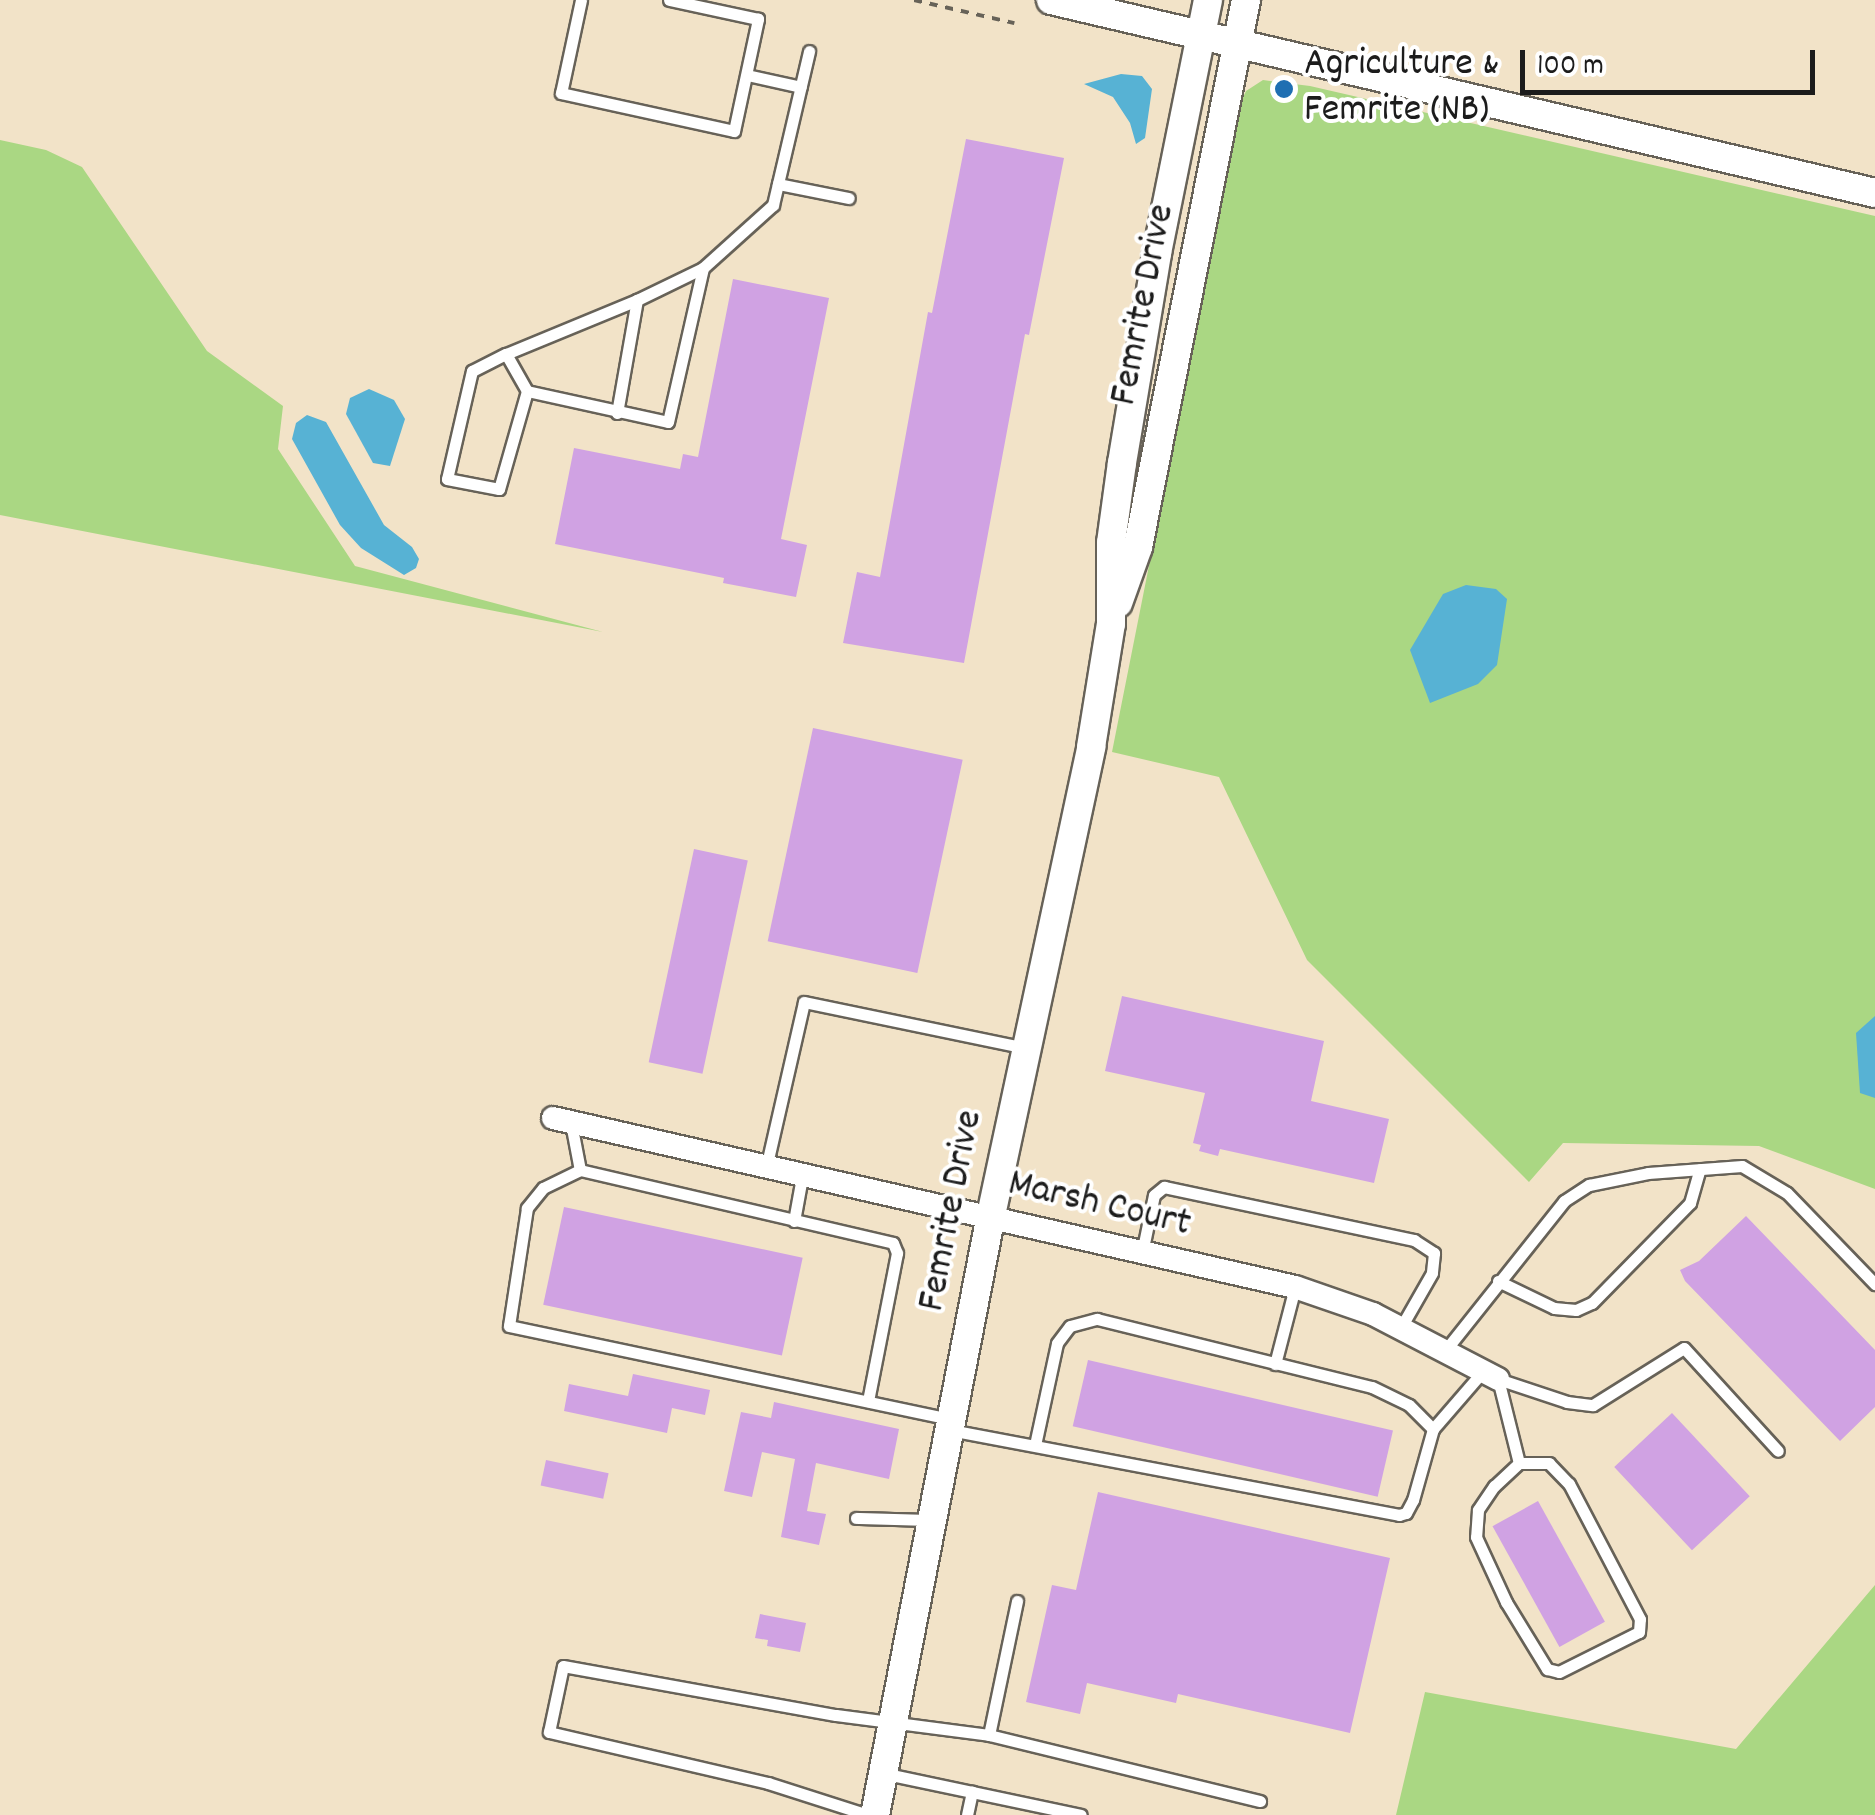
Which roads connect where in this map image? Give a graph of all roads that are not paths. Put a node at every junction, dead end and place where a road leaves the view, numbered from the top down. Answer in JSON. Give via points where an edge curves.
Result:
{"nodes":[{"id":1,"x":581,"y":0,"type":"edge"},
{"id":2,"x":669,"y":0,"type":"edge"},
{"id":3,"x":1050,"y":0,"type":"edge"},
{"id":4,"x":1208,"y":0,"type":"edge"},
{"id":5,"x":1246,"y":0,"type":"edge"},
{"id":6,"x":1201,"y":34,"type":"junction"},
{"id":7,"x":1238,"y":43,"type":"junction"},
{"id":8,"x":809,"y":52,"type":"dead end"},
{"id":9,"x":747,"y":75,"type":"junction"},
{"id":10,"x":801,"y":87,"type":"junction"},
{"id":11,"x":778,"y":184,"type":"junction"},
{"id":12,"x":1875,"y":194,"type":"edge"},
{"id":13,"x":849,"y":198,"type":"dead end"},
{"id":14,"x":703,"y":268,"type":"junction"},
{"id":15,"x":638,"y":300,"type":"junction"},
{"id":16,"x":506,"y":354,"type":"junction"},
{"id":17,"x":527,"y":391,"type":"junction"},
{"id":18,"x":617,"y":413,"type":"junction"},
{"id":19,"x":1111,"y":624,"type":"junction"},
{"id":20,"x":1027,"y":1048,"type":"junction"},
{"id":21,"x":562,"y":1121,"type":"joint"},
{"id":22,"x":766,"y":1168,"type":"junction"},
{"id":23,"x":580,"y":1170,"type":"junction"},
{"id":24,"x":1700,"y":1170,"type":"junction"},
{"id":25,"x":802,"y":1177,"type":"junction"},
{"id":26,"x":794,"y":1220,"type":"junction"},
{"id":27,"x":990,"y":1220,"type":"junction"},
{"id":28,"x":1142,"y":1254,"type":"junction"},
{"id":29,"x":1498,"y":1281,"type":"junction"},
{"id":30,"x":1875,"y":1284,"type":"edge"},
{"id":31,"x":1295,"y":1287,"type":"junction"},
{"id":32,"x":1400,"y":1328,"type":"junction"},
{"id":33,"x":1444,"y":1352,"type":"junction"},
{"id":34,"x":1275,"y":1364,"type":"junction"},
{"id":35,"x":1491,"y":1375,"type":"junction"},
{"id":36,"x":868,"y":1402,"type":"junction"},
{"id":37,"x":951,"y":1424,"type":"junction"},
{"id":38,"x":1434,"y":1429,"type":"junction"},
{"id":39,"x":1035,"y":1445,"type":"junction"},
{"id":40,"x":1778,"y":1452,"type":"dead end"},
{"id":41,"x":1519,"y":1463,"type":"junction"},
{"id":42,"x":856,"y":1518,"type":"dead end"},
{"id":43,"x":932,"y":1520,"type":"junction"},
{"id":44,"x":1017,"y":1601,"type":"dead end"},
{"id":45,"x":892,"y":1719,"type":"junction"},
{"id":46,"x":989,"y":1735,"type":"junction"},
{"id":47,"x":882,"y":1773,"type":"junction"},
{"id":48,"x":972,"y":1792,"type":"junction"},
{"id":49,"x":1260,"y":1801,"type":"dead end"},
{"id":50,"x":871,"y":1815,"type":"edge"},
{"id":51,"x":967,"y":1815,"type":"edge"},
{"id":52,"x":1081,"y":1815,"type":"edge"}],
"edges":[{"from":1,"to":9,"type":"lane","via":[[561,93],[734,131]]},
{"from":2,"to":9,"type":"lane","via":[[758,19]]},
{"from":3,"to":6,"type":"street"},
{"from":4,"to":6,"type":"street","name":"Femrite Drive"},
{"from":5,"to":7,"type":"street","name":"Femrite Drive"},
{"from":6,"to":7,"type":"street"},
{"from":6,"to":19,"type":"street","name":"Femrite Drive","via":[[1122,463]]},
{"from":7,"to":12,"type":"street"},
{"from":7,"to":19,"type":"street","name":"Femrite Drive","via":[[1138,547]]},
{"from":8,"to":10,"type":"lane"},
{"from":9,"to":10,"type":"lane"},
{"from":10,"to":11,"type":"lane"},
{"from":11,"to":13,"type":"lane"},
{"from":11,"to":14,"type":"lane","via":[[774,205]]},
{"from":14,"to":15,"type":"lane"},
{"from":14,"to":18,"type":"lane","via":[[668,422]]},
{"from":15,"to":16,"type":"lane"},
{"from":15,"to":18,"type":"lane"},
{"from":16,"to":17,"type":"lane"},
{"from":16,"to":17,"type":"lane","via":[[472,371],[447,480],[500,489]]},
{"from":17,"to":18,"type":"lane"},
{"from":19,"to":20,"type":"street","name":"Femrite Drive"},
{"from":20,"to":22,"type":"lane","via":[[804,1002]]},
{"from":20,"to":27,"type":"street","name":"Femrite Drive"},
{"from":21,"to":22,"type":"street","name":"Marsh Court"},
{"from":21,"to":23,"type":"lane"},
{"from":22,"to":25,"type":"street","name":"Marsh Court"},
{"from":23,"to":26,"type":"lane"},
{"from":23,"to":36,"type":"lane","via":[[543,1188],[528,1208],[509,1326]]},
{"from":24,"to":29,"type":"lane","via":[[1589,1185],[1564,1200]]},
{"from":24,"to":29,"type":"lane","via":[[1690,1203],[1592,1304],[1554,1308]]},
{"from":24,"to":30,"type":"lane","via":[[1742,1166],[1787,1193]]},
{"from":25,"to":26,"type":"lane"},
{"from":25,"to":27,"type":"street","name":"Marsh Court"},
{"from":26,"to":36,"type":"lane","via":[[883,1239],[898,1253]]},
{"from":27,"to":28,"type":"street","name":"Marsh Court"},
{"from":27,"to":37,"type":"street","name":"Femrite Drive"},
{"from":28,"to":31,"type":"street","name":"Marsh Court"},
{"from":28,"to":32,"type":"lane","via":[[1154,1195],[1164,1187],[1414,1240],[1434,1252],[1432,1273]]},
{"from":29,"to":33,"type":"lane"},
{"from":31,"to":32,"type":"street","name":"Marsh Court"},
{"from":31,"to":34,"type":"lane"},
{"from":32,"to":33,"type":"street","name":"Marsh Court"},
{"from":33,"to":35,"type":"street","name":"Marsh Court"},
{"from":34,"to":38,"type":"lane","via":[[1372,1388],[1408,1404]]},
{"from":34,"to":39,"type":"lane","via":[[1097,1319],[1070,1326],[1057,1342]]},
{"from":35,"to":38,"type":"lane"},
{"from":35,"to":40,"type":"lane","via":[[1593,1405],[1684,1348]]},
{"from":35,"to":41,"type":"lane"},
{"from":36,"to":37,"type":"lane"},
{"from":37,"to":39,"type":"lane"},
{"from":37,"to":43,"type":"street","name":"Femrite Drive"},
{"from":38,"to":39,"type":"lane","via":[[1413,1500],[1399,1516]]},
{"from":41,"to":41,"type":"lane","via":[[1478,1510],[1476,1537],[1547,1669],[1559,1672],[1639,1632],[1640,1619],[1569,1484],[1549,1462]]},
{"from":42,"to":43,"type":"lane"},
{"from":43,"to":45,"type":"street","name":"Femrite Drive"},
{"from":44,"to":46,"type":"lane"},
{"from":45,"to":46,"type":"lane"},
{"from":45,"to":47,"type":"street","name":"Femrite Drive"},
{"from":45,"to":50,"type":"lane","via":[[563,1666],[549,1732],[768,1783]]},
{"from":46,"to":49,"type":"lane"},
{"from":47,"to":48,"type":"lane"},
{"from":47,"to":50,"type":"street","name":"Femrite Drive"},
{"from":48,"to":51,"type":"lane"},
{"from":48,"to":52,"type":"lane"}]}
